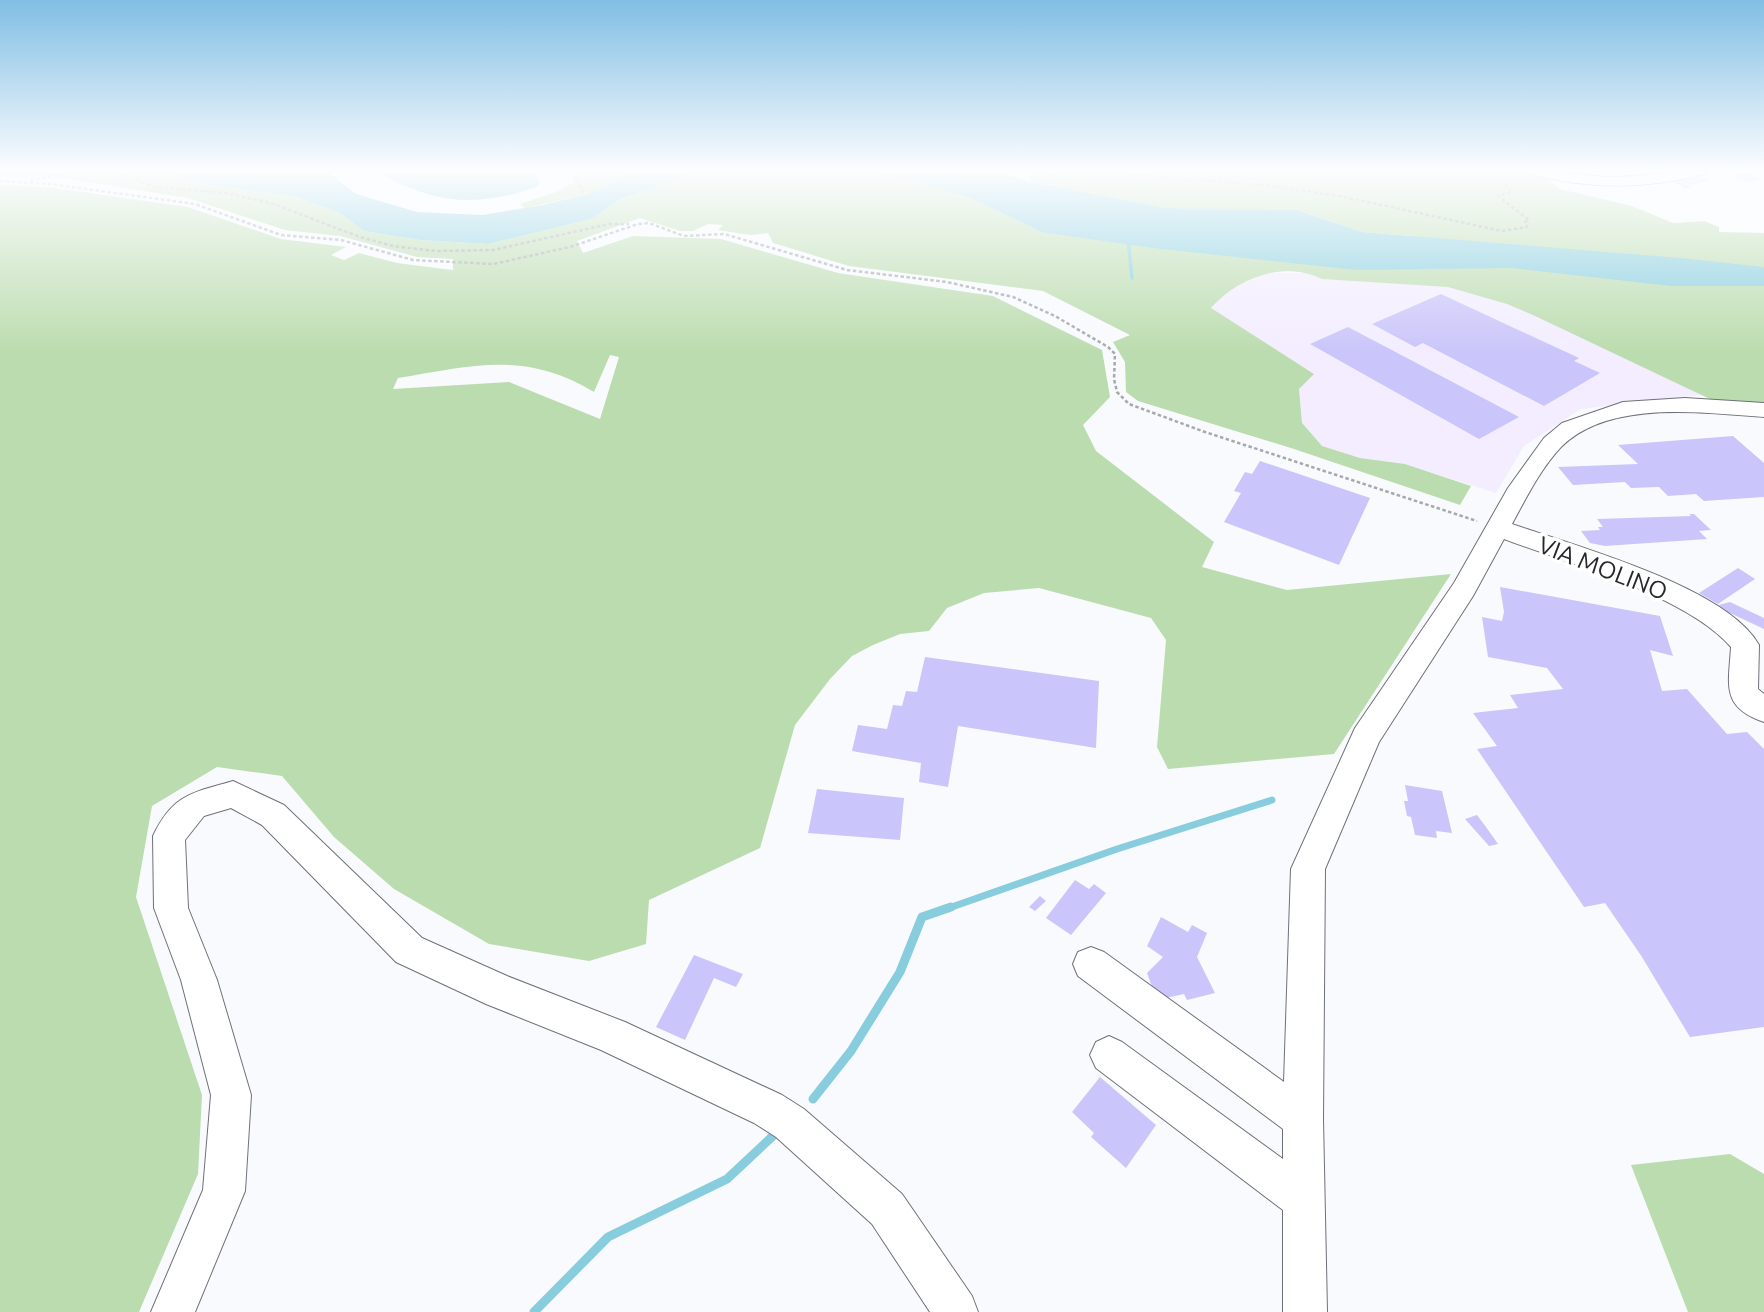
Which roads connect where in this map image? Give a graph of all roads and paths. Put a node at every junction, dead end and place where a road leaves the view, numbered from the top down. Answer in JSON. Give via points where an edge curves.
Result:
{"nodes":[{"id":1,"x":273,"y":232,"type":"edge"},
{"id":2,"x":348,"y":232,"type":"edge"},
{"id":3,"x":572,"y":232,"type":"edge"},
{"id":4,"x":614,"y":232,"type":"edge"},
{"id":5,"x":674,"y":232,"type":"edge"},
{"id":6,"x":1764,"y":410,"type":"edge"},
{"id":7,"x":1499,"y":528,"type":"junction"},
{"id":8,"x":1764,"y":710,"type":"edge"},
{"id":9,"x":1091,"y":964,"type":"dead end"},
{"id":10,"x":1109,"y":1055,"type":"dead end"},
{"id":11,"x":1303,"y":1119,"type":"junction"},
{"id":12,"x":1304,"y":1200,"type":"junction"},
{"id":13,"x":173,"y":1312,"type":"edge"},
{"id":14,"x":956,"y":1312,"type":"edge"},
{"id":15,"x":1305,"y":1312,"type":"edge"}],
"edges":[{"from":1,"to":4,"type":"path","via":[[341,240],[413,260],[493,264]]},
{"from":2,"to":3,"type":"path","via":[[393,246],[436,251],[493,250]]},
{"from":5,"to":7,"type":"path","via":[[724,234],[847,270],[947,282],[1013,297],[1112,350],[1117,392],[1129,404]]},
{"from":6,"to":7,"type":"street","via":[[1631,407],[1570,429],[1552,443]]},
{"from":7,"to":8,"type":"street","name":"VIA MOLINO","via":[[1637,578],[1724,625],[1745,645],[1743,694]]},
{"from":7,"to":11,"type":"street","via":[[1366,737],[1308,869]]},
{"from":9,"to":11,"type":"street"},
{"from":10,"to":12,"type":"street"},
{"from":11,"to":12,"type":"street"},
{"from":12,"to":15,"type":"street"},
{"from":13,"to":14,"type":"street","via":[[224,1191],[231,1095],[199,980],[171,908],[169,836],[193,806],[233,794],[273,815],[409,950],[611,1035],[790,1123],[887,1209]]}]}
